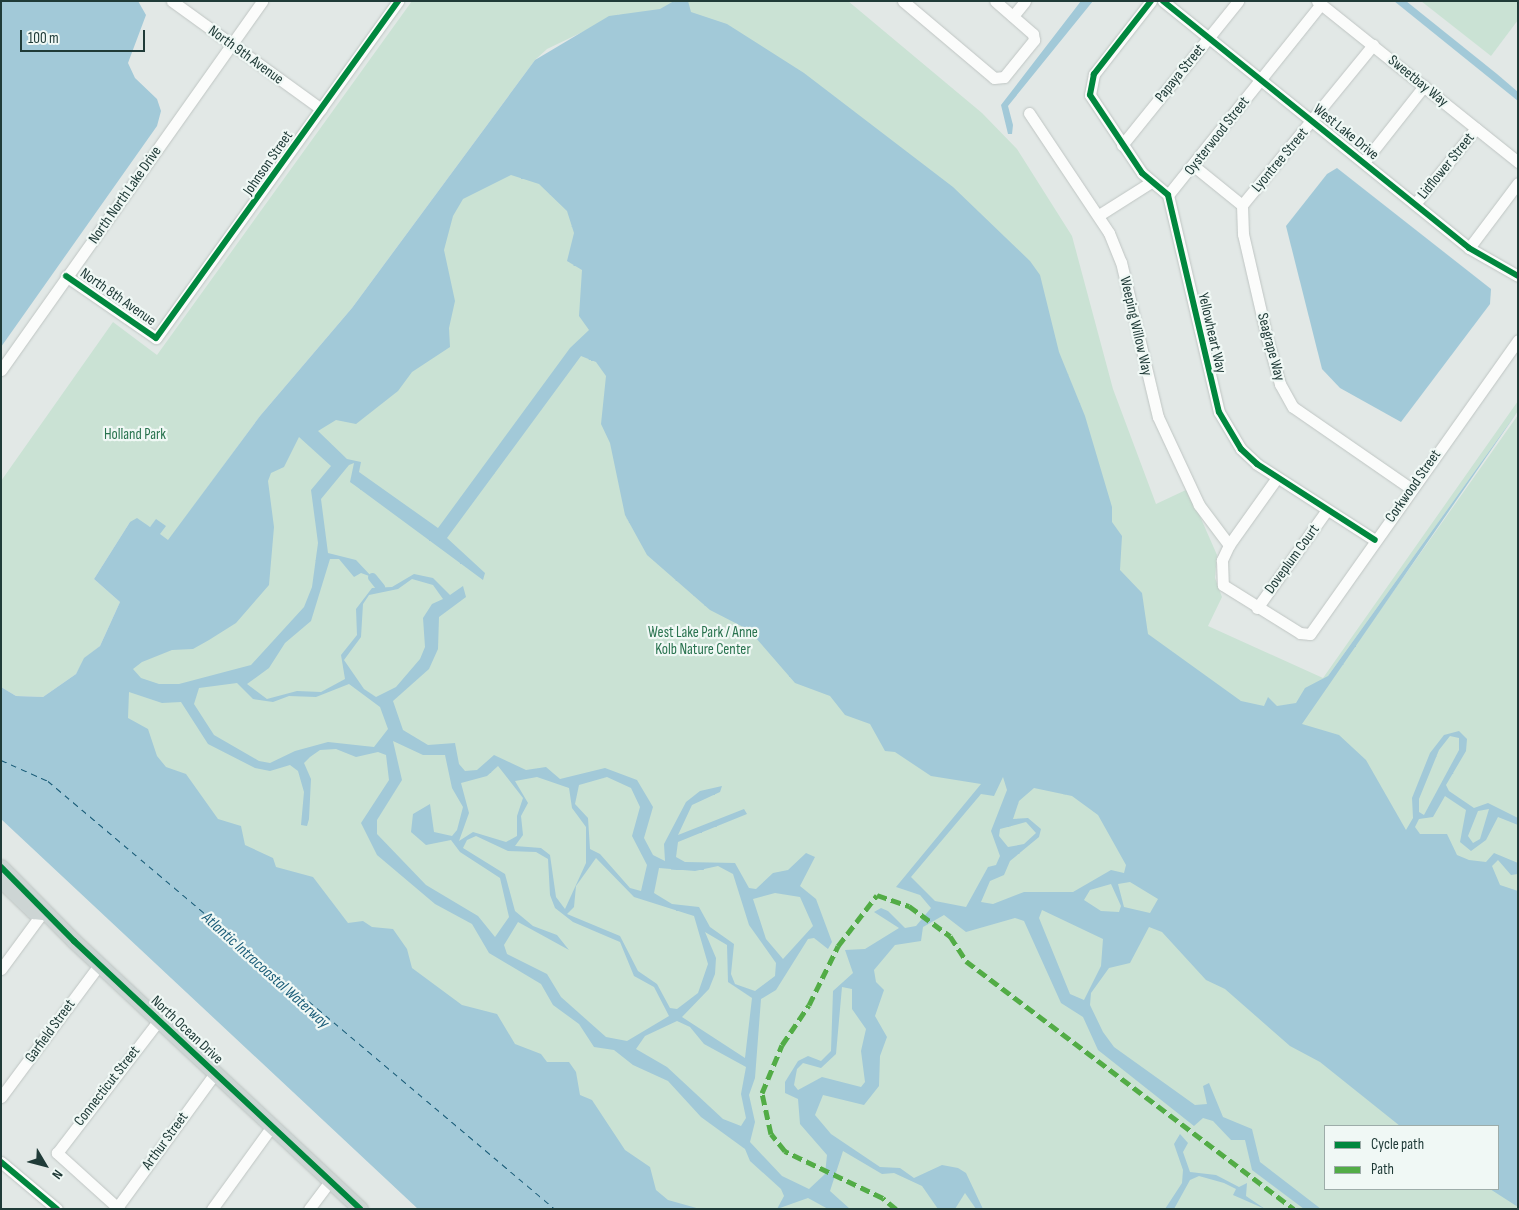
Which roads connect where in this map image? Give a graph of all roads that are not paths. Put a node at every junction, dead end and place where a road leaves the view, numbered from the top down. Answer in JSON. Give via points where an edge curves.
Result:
{"nodes":[{"id":1,"x":172,"y":1,"type":"edge"},
{"id":2,"x":262,"y":1,"type":"edge"},
{"id":3,"x":398,"y":1,"type":"edge"},
{"id":4,"x":903,"y":1,"type":"edge"},
{"id":5,"x":995,"y":1,"type":"edge"},
{"id":6,"x":1025,"y":1,"type":"edge"},
{"id":7,"x":1152,"y":1,"type":"edge"},
{"id":8,"x":1162,"y":1,"type":"edge"},
{"id":9,"x":1238,"y":1,"type":"edge"},
{"id":10,"x":1319,"y":3,"type":"edge"},
{"id":11,"x":1013,"y":16,"type":"junction"},
{"id":12,"x":1208,"y":38,"type":"junction"},
{"id":13,"x":232,"y":45,"type":"junction"},
{"id":14,"x":1373,"y":45,"type":"junction"},
{"id":15,"x":1261,"y":80,"type":"junction"},
{"id":16,"x":1424,"y":86,"type":"junction"},
{"id":17,"x":321,"y":109,"type":"junction"},
{"id":18,"x":1029,"y":113,"type":"dead end"},
{"id":19,"x":1312,"y":121,"type":"junction"},
{"id":20,"x":1476,"y":128,"type":"junction"},
{"id":21,"x":1122,"y":145,"type":"junction"},
{"id":22,"x":1364,"y":162,"type":"junction"},
{"id":23,"x":1518,"y":162,"type":"edge"},
{"id":24,"x":1195,"y":167,"type":"junction"},
{"id":25,"x":1151,"y":182,"type":"junction"},
{"id":26,"x":1518,"y":183,"type":"edge"},
{"id":27,"x":1168,"y":195,"type":"junction"},
{"id":28,"x":1415,"y":204,"type":"junction"},
{"id":29,"x":1242,"y":205,"type":"junction"},
{"id":30,"x":1099,"y":215,"type":"junction"},
{"id":31,"x":1469,"y":248,"type":"junction"},
{"id":32,"x":66,"y":276,"type":"junction"},
{"id":33,"x":1518,"y":276,"type":"edge"},
{"id":34,"x":156,"y":338,"type":"joint"},
{"id":35,"x":1518,"y":340,"type":"edge"},
{"id":36,"x":1,"y":370,"type":"edge"},
{"id":37,"x":1276,"y":479,"type":"junction"},
{"id":38,"x":1410,"y":488,"type":"junction"},
{"id":39,"x":1327,"y":510,"type":"junction"},
{"id":40,"x":1375,"y":540,"type":"junction"},
{"id":41,"x":1229,"y":545,"type":"junction"},
{"id":42,"x":1257,"y":608,"type":"junction"},
{"id":43,"x":1,"y":866,"type":"edge"},
{"id":44,"x":1,"y":880,"type":"edge"},
{"id":45,"x":43,"y":912,"type":"junction"},
{"id":46,"x":99,"y":965,"type":"junction"},
{"id":47,"x":1,"y":969,"type":"edge"},
{"id":48,"x":158,"y":1020,"type":"junction"},
{"id":49,"x":215,"y":1073,"type":"junction"},
{"id":50,"x":1,"y":1097,"type":"edge"},
{"id":51,"x":272,"y":1126,"type":"junction"},
{"id":52,"x":1,"y":1162,"type":"edge"},
{"id":53,"x":330,"y":1181,"type":"junction"},
{"id":54,"x":118,"y":1208,"type":"edge"},
{"id":55,"x":57,"y":1209,"type":"edge"},
{"id":56,"x":212,"y":1209,"type":"edge"},
{"id":57,"x":309,"y":1209,"type":"edge"},
{"id":58,"x":360,"y":1209,"type":"edge"}],
"edges":[{"from":1,"to":13,"type":"street","name":"North 9th Avenue"},
{"from":2,"to":13,"type":"street","name":"North North Lake Drive"},
{"from":3,"to":17,"type":"street","name":"Johnson Street"},
{"from":4,"to":11,"type":"street","via":[[994,78],[1004,77],[1034,40]]},
{"from":5,"to":11,"type":"street"},
{"from":6,"to":11,"type":"street"},
{"from":7,"to":21,"type":"street","via":[[1090,83],[1090,95]]},
{"from":8,"to":12,"type":"street","name":"West Lake Drive"},
{"from":9,"to":12,"type":"street","name":"Papaya Street"},
{"from":10,"to":14,"type":"street","name":"Sweetbay Way"},
{"from":10,"to":15,"type":"street","name":"Oysterwood Street"},
{"from":12,"to":15,"type":"street","name":"West Lake Drive"},
{"from":12,"to":21,"type":"street","name":"Papaya Street"},
{"from":13,"to":17,"type":"street","name":"North 9th Avenue"},
{"from":13,"to":32,"type":"street","name":"North North Lake Drive"},
{"from":14,"to":16,"type":"street","name":"Sweetbay Way"},
{"from":14,"to":19,"type":"street","name":"Lyontree Street"},
{"from":15,"to":19,"type":"street","name":"West Lake Drive"},
{"from":15,"to":24,"type":"street","name":"Oysterwood Street"},
{"from":16,"to":20,"type":"street","name":"Sweetbay Way"},
{"from":16,"to":22,"type":"street"},
{"from":17,"to":34,"type":"street","name":"Johnson Street"},
{"from":18,"to":30,"type":"street","name":"Weeping Willow Way"},
{"from":19,"to":22,"type":"street","name":"West Lake Drive"},
{"from":19,"to":29,"type":"street","name":"Lyontree Street"},
{"from":20,"to":23,"type":"street","name":"Sweetbay Way"},
{"from":20,"to":28,"type":"street","name":"Lidflower Street"},
{"from":21,"to":25,"type":"street"},
{"from":22,"to":28,"type":"street","name":"West Lake Drive"},
{"from":24,"to":27,"type":"street","name":"Oysterwood Street"},
{"from":24,"to":29,"type":"street"},
{"from":25,"to":27,"type":"street"},
{"from":25,"to":30,"type":"street"},
{"from":26,"to":31,"type":"street"},
{"from":27,"to":37,"type":"street","name":"Yellowheart Way","via":[[1219,412],[1241,449]]},
{"from":28,"to":31,"type":"street","name":"West Lake Drive"},
{"from":29,"to":38,"type":"street","name":"Seagrape Way","via":[[1243,234],[1267,338],[1280,384],[1293,407]]},
{"from":30,"to":41,"type":"street","name":"Weeping Willow Way","via":[[1121,262],[1158,417],[1200,504]]},
{"from":31,"to":33,"type":"street","name":"West Lake Drive"},
{"from":32,"to":34,"type":"street","name":"North 8th Avenue"},
{"from":32,"to":36,"type":"street","name":"North North Lake Drive"},
{"from":35,"to":38,"type":"street","name":"Corkwood Street"},
{"from":37,"to":39,"type":"street","name":"Yellowheart Way"},
{"from":37,"to":41,"type":"street"},
{"from":38,"to":40,"type":"street","name":"Corkwood Street"},
{"from":39,"to":40,"type":"street","name":"Yellowheart Way"},
{"from":39,"to":42,"type":"street","name":"Doveplum Court"},
{"from":40,"to":42,"type":"street","name":"Corkwood Street","via":[[1310,634]]},
{"from":41,"to":42,"type":"street","via":[[1222,560],[1223,585]]},
{"from":43,"to":45,"type":"main road","name":"North Ocean Drive","via":[[40,902]]},
{"from":44,"to":45,"type":"main road","name":"North Ocean Drive","via":[[33,910]]},
{"from":45,"to":46,"type":"main road","name":"North Ocean Drive"},
{"from":45,"to":47,"type":"street"},
{"from":46,"to":48,"type":"main road","name":"North Ocean Drive"},
{"from":46,"to":50,"type":"street","name":"Garfield Street"},
{"from":48,"to":49,"type":"main road","name":"North Ocean Drive"},
{"from":48,"to":54,"type":"street","name":"Connecticut Street","via":[[57,1153]]},
{"from":49,"to":51,"type":"main road","name":"North Ocean Drive"},
{"from":49,"to":54,"type":"street","name":"Arthur Street"},
{"from":51,"to":53,"type":"main road","name":"North Ocean Drive"},
{"from":51,"to":56,"type":"street"},
{"from":52,"to":55,"type":"street"},
{"from":53,"to":57,"type":"street"},
{"from":53,"to":58,"type":"main road","name":"North Ocean Drive"}]}
